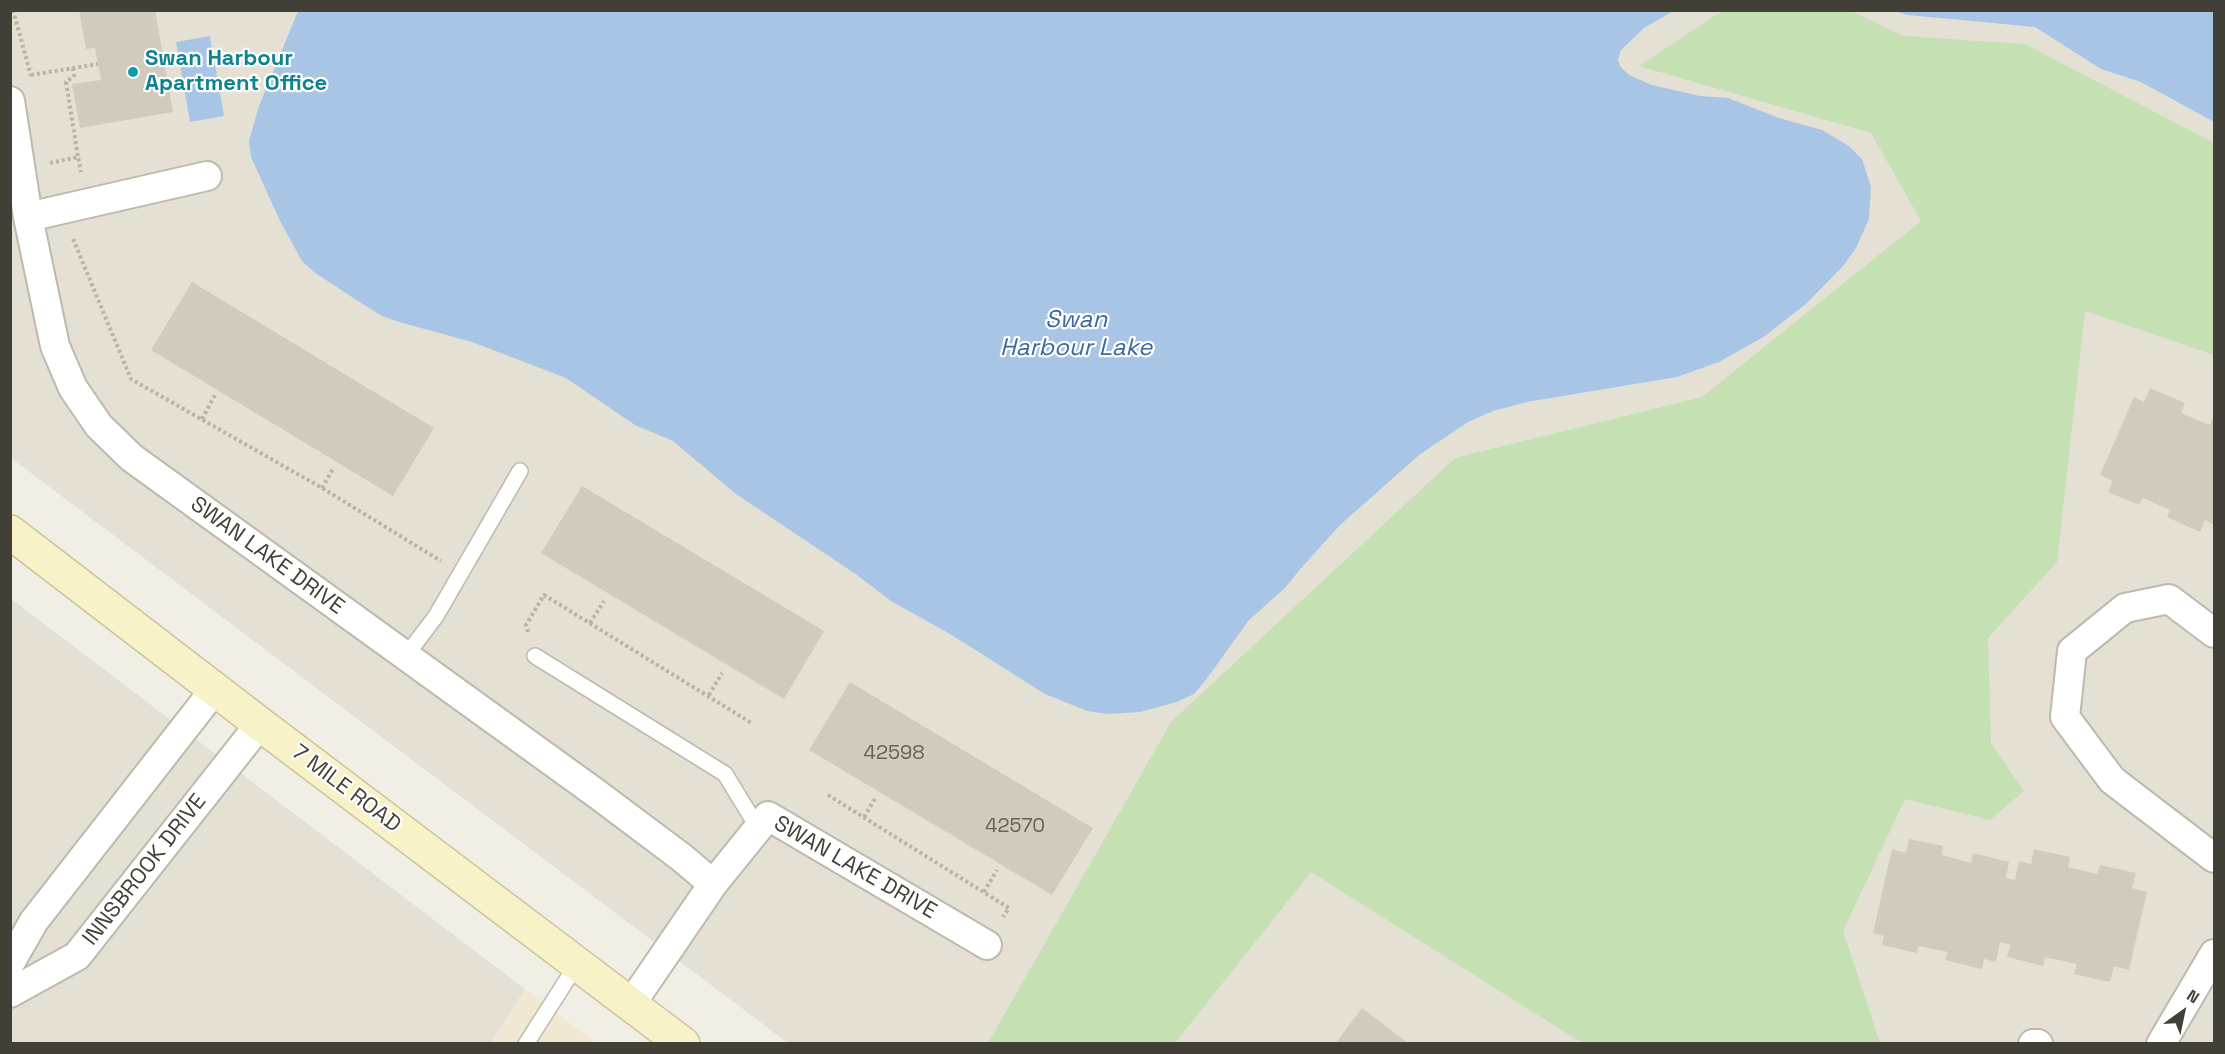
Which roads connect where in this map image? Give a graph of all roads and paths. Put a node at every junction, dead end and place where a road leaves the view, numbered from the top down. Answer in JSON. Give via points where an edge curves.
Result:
{"nodes":[{"id":1,"x":98,"y":64,"type":"dead end"},
{"id":2,"x":73,"y":68,"type":"junction"},
{"id":3,"x":31,"y":75,"type":"dead end"},
{"id":4,"x":10,"y":100,"type":"edge"},
{"id":5,"x":78,"y":157,"type":"dead end"},
{"id":6,"x":207,"y":176,"type":"dead end"},
{"id":7,"x":28,"y":217,"type":"junction"},
{"id":8,"x":72,"y":238,"type":"dead end"},
{"id":9,"x":215,"y":395,"type":"dead end"},
{"id":10,"x":202,"y":419,"type":"junction"},
{"id":11,"x":334,"y":467,"type":"dead end"},
{"id":12,"x":520,"y":471,"type":"dead end"},
{"id":13,"x":322,"y":488,"type":"junction"},
{"id":14,"x":10,"y":532,"type":"edge"},
{"id":15,"x":461,"y":573,"type":"junction"},
{"id":16,"x":604,"y":601,"type":"dead end"},
{"id":17,"x":590,"y":623,"type":"junction"},
{"id":18,"x":2214,"y":633,"type":"edge"},
{"id":19,"x":535,"y":656,"type":"joint"},
{"id":20,"x":405,"y":657,"type":"junction"},
{"id":21,"x":722,"y":673,"type":"dead end"},
{"id":22,"x":215,"y":689,"type":"junction"},
{"id":23,"x":709,"y":695,"type":"junction"},
{"id":24,"x":260,"y":724,"type":"junction"},
{"id":25,"x":753,"y":724,"type":"dead end"},
{"id":26,"x":828,"y":795,"type":"dead end"},
{"id":27,"x":876,"y":796,"type":"dead end"},
{"id":28,"x":864,"y":817,"type":"junction"},
{"id":29,"x":758,"y":828,"type":"junction"},
{"id":30,"x":2214,"y":858,"type":"edge"},
{"id":31,"x":997,"y":870,"type":"dead end"},
{"id":32,"x":713,"y":884,"type":"junction"},
{"id":33,"x":984,"y":892,"type":"junction"},
{"id":34,"x":987,"y":945,"type":"joint"},
{"id":35,"x":2214,"y":954,"type":"edge"},
{"id":36,"x":10,"y":963,"type":"edge"},
{"id":37,"x":577,"y":964,"type":"junction"},
{"id":38,"x":10,"y":993,"type":"edge"},
{"id":39,"x":631,"y":1004,"type":"junction"},
{"id":40,"x":526,"y":1044,"type":"edge"},
{"id":41,"x":683,"y":1044,"type":"edge"},
{"id":42,"x":2032,"y":1044,"type":"edge"},
{"id":43,"x":2038,"y":1044,"type":"edge"},
{"id":44,"x":2161,"y":1044,"type":"edge"}],
"edges":[{"from":1,"to":2,"type":"path"},
{"from":2,"to":3,"type":"path"},
{"from":2,"to":5,"type":"path","via":[[74,76],[66,82]]},
{"from":4,"to":7,"type":"street","name":"SWAN LAKE DRIVE"},
{"from":6,"to":7,"type":"street"},
{"from":7,"to":20,"type":"street","name":"SWAN LAKE DRIVE","via":[[55,346],[73,388],[99,426],[132,458]]},
{"from":8,"to":10,"type":"path","via":[[131,380]]},
{"from":9,"to":10,"type":"path"},
{"from":10,"to":13,"type":"path"},
{"from":11,"to":13,"type":"path"},
{"from":12,"to":15,"type":"lane"},
{"from":13,"to":15,"type":"path"},
{"from":14,"to":22,"type":"street","name":"7 MILE ROAD"},
{"from":15,"to":20,"type":"lane","via":[[436,616]]},
{"from":16,"to":17,"type":"path"},
{"from":17,"to":19,"type":"path","via":[[544,595],[526,625]]},
{"from":17,"to":23,"type":"path"},
{"from":18,"to":30,"type":"street","via":[[2169,599],[2125,608],[2072,651],[2065,717],[2112,780]]},
{"from":19,"to":29,"type":"lane","via":[[726,774]]},
{"from":20,"to":32,"type":"street","name":"SWAN LAKE DRIVE","via":[[597,794]]},
{"from":21,"to":23,"type":"path"},
{"from":22,"to":24,"type":"street","name":"7 MILE ROAD"},
{"from":22,"to":36,"type":"street","via":[[34,921]]},
{"from":23,"to":25,"type":"path"},
{"from":24,"to":37,"type":"street","name":"7 MILE ROAD"},
{"from":24,"to":38,"type":"street","name":"INNSBROOK DRIVE","via":[[77,956]]},
{"from":26,"to":28,"type":"path"},
{"from":27,"to":28,"type":"path"},
{"from":28,"to":33,"type":"path"},
{"from":29,"to":32,"type":"street","name":"SWAN LAKE DRIVE"},
{"from":29,"to":34,"type":"street","name":"SWAN LAKE DRIVE","via":[[768,816]]},
{"from":31,"to":33,"type":"path"},
{"from":32,"to":39,"type":"street","name":"SWAN LAKE DRIVE"},
{"from":33,"to":34,"type":"path","via":[[1009,908]]},
{"from":35,"to":44,"type":"street"},
{"from":37,"to":39,"type":"street","name":"7 MILE ROAD"},
{"from":37,"to":40,"type":"lane"},
{"from":39,"to":41,"type":"street","name":"7 MILE ROAD"},
{"from":42,"to":43,"type":"street"}]}
